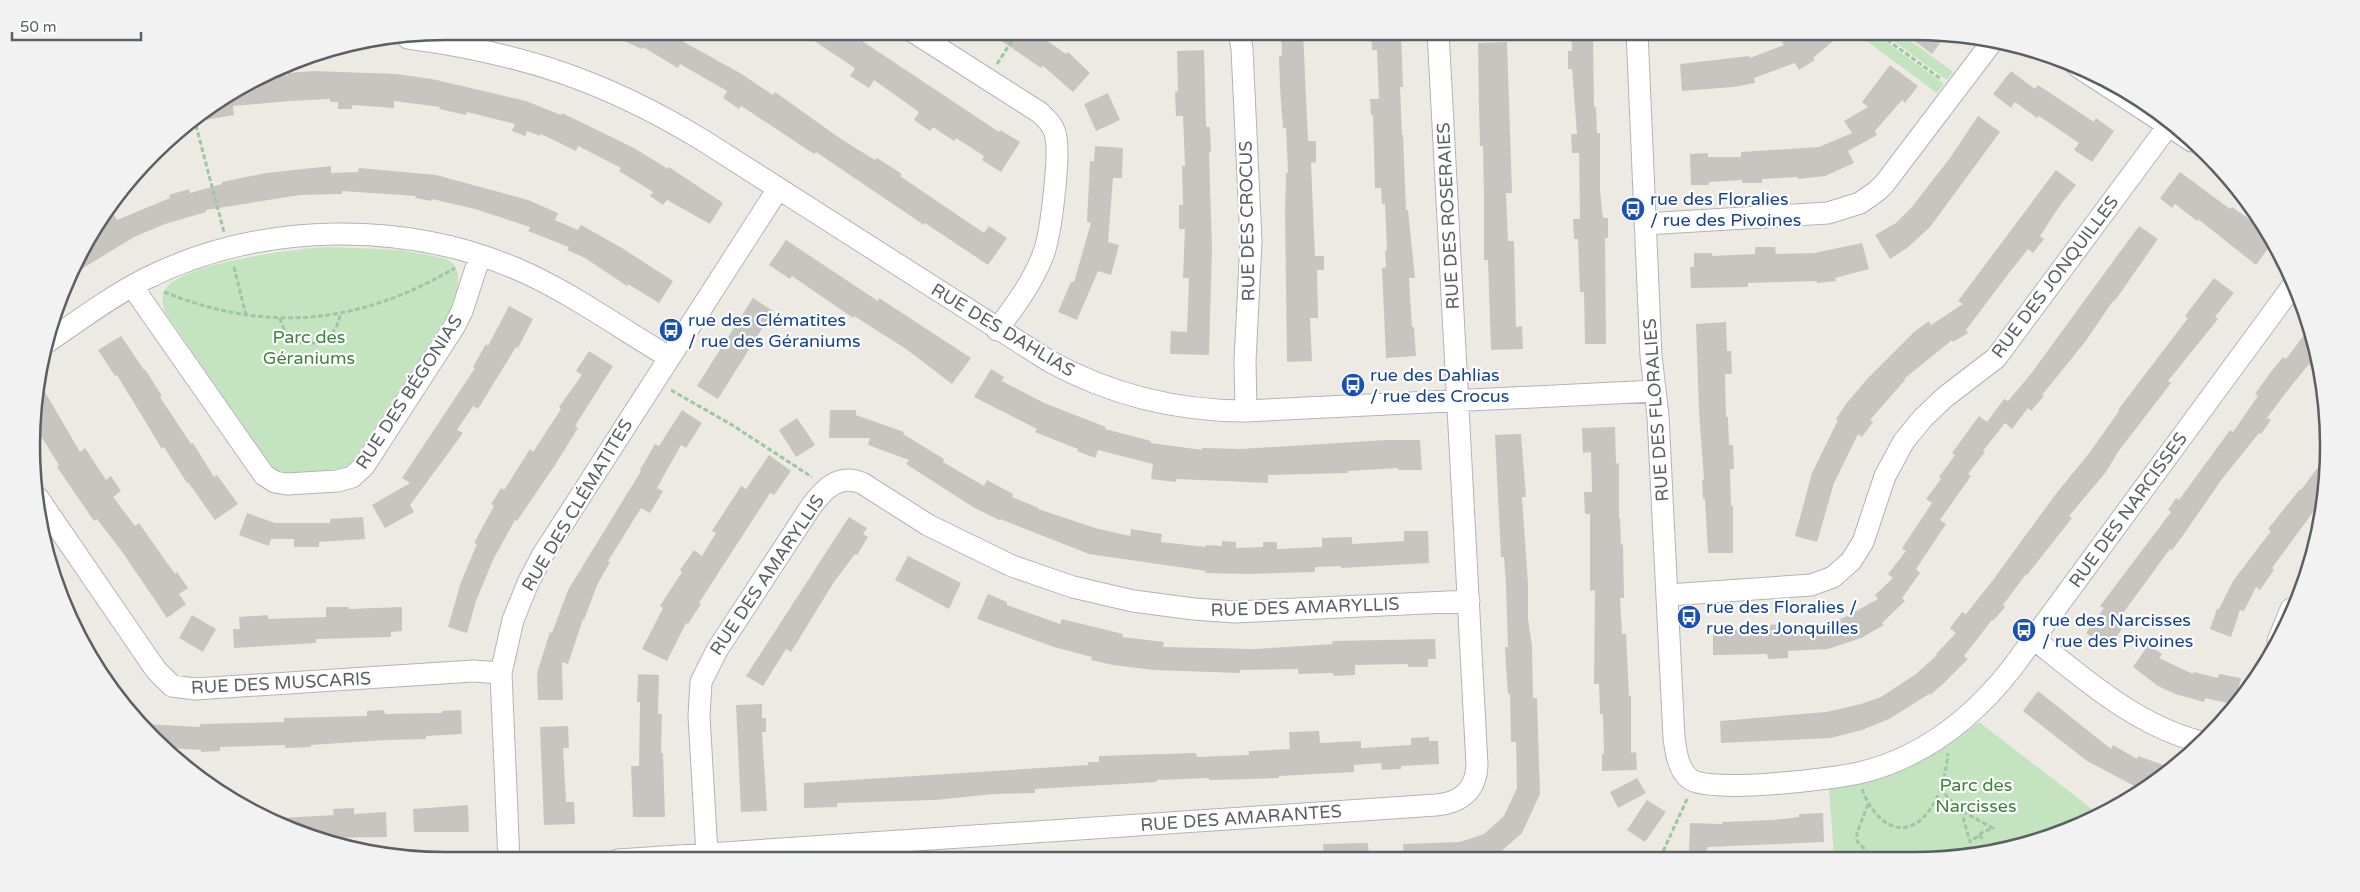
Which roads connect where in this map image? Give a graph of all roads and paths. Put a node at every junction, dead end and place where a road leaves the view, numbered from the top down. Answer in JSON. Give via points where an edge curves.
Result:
{"nodes":[{"id":1,"x":433,"y":40,"type":"edge"},
{"id":2,"x":926,"y":40,"type":"edge"},
{"id":3,"x":1012,"y":40,"type":"edge"},
{"id":4,"x":1240,"y":40,"type":"edge"},
{"id":5,"x":1438,"y":40,"type":"edge"},
{"id":6,"x":1637,"y":40,"type":"edge"},
{"id":7,"x":1887,"y":40,"type":"edge"},
{"id":8,"x":1988,"y":47,"type":"edge"},
{"id":9,"x":994,"y":68,"type":"dead end"},
{"id":10,"x":1945,"y":82,"type":"dead end"},
{"id":11,"x":196,"y":126,"type":"edge"},
{"id":12,"x":2166,"y":128,"type":"edge"},
{"id":13,"x":778,"y":189,"type":"junction"},
{"id":14,"x":1645,"y":224,"type":"junction"},
{"id":15,"x":225,"y":239,"type":"dead end"},
{"id":16,"x":480,"y":256,"type":"junction"},
{"id":17,"x":232,"y":261,"type":"dead end"},
{"id":18,"x":456,"y":268,"type":"dead end"},
{"id":19,"x":132,"y":286,"type":"junction"},
{"id":20,"x":2289,"y":291,"type":"edge"},
{"id":21,"x":164,"y":292,"type":"dead end"},
{"id":22,"x":340,"y":314,"type":"junction"},
{"id":23,"x":246,"y":315,"type":"junction"},
{"id":24,"x":280,"y":318,"type":"junction"},
{"id":25,"x":997,"y":330,"type":"junction"},
{"id":26,"x":55,"y":337,"type":"edge"},
{"id":27,"x":669,"y":357,"type":"junction"},
{"id":28,"x":666,"y":387,"type":"dead end"},
{"id":29,"x":1655,"y":390,"type":"junction"},
{"id":30,"x":1458,"y":401,"type":"junction"},
{"id":31,"x":1246,"y":410,"type":"junction"},
{"id":32,"x":815,"y":479,"type":"dead end"},
{"id":33,"x":45,"y":508,"type":"edge"},
{"id":34,"x":1668,"y":595,"type":"junction"},
{"id":35,"x":1469,"y":600,"type":"junction"},
{"id":36,"x":2034,"y":639,"type":"junction"},
{"id":37,"x":501,"y":673,"type":"junction"},
{"id":38,"x":2194,"y":740,"type":"edge"},
{"id":39,"x":1948,"y":746,"type":"dead end"},
{"id":40,"x":1860,"y":784,"type":"dead end"},
{"id":41,"x":1692,"y":788,"type":"junction"},
{"id":42,"x":1940,"y":788,"type":"junction"},
{"id":43,"x":1869,"y":803,"type":"junction"},
{"id":44,"x":1958,"y":808,"type":"junction"},
{"id":45,"x":1980,"y":835,"type":"junction"},
{"id":46,"x":1983,"y":839,"type":"dead end"},
{"id":47,"x":508,"y":852,"type":"edge"},
{"id":48,"x":707,"y":852,"type":"edge"},
{"id":49,"x":736,"y":852,"type":"edge"},
{"id":50,"x":1663,"y":852,"type":"edge"},
{"id":51,"x":1868,"y":852,"type":"edge"}],
"edges":[{"from":1,"to":13,"type":"street","name":"RUE DES DAHLIAS","via":[[483,50],[586,80],[669,120]]},
{"from":2,"to":25,"type":"street","via":[[1039,112],[1055,133],[1052,213],[1043,254],[1020,297]]},
{"from":3,"to":9,"type":"path"},
{"from":4,"to":31,"type":"street","name":"RUE DES CROCUS","via":[[1252,242],[1245,361]]},
{"from":5,"to":30,"type":"street","name":"RUE DES ROSERAIES"},
{"from":6,"to":14,"type":"street","name":"RUE DES FLORALIES"},
{"from":7,"to":10,"type":"path"},
{"from":8,"to":14,"type":"street","via":[[1896,169],[1877,191],[1860,203],[1823,214]]},
{"from":11,"to":15,"type":"path"},
{"from":12,"to":34,"type":"street","name":"RUE DES JONQUILLES","via":[[1996,358],[1945,397],[1909,435],[1884,476],[1858,552],[1843,570],[1810,585]]},
{"from":13,"to":25,"type":"street","name":"RUE DES DAHLIAS"},
{"from":13,"to":27,"type":"street","name":"RUE DES CLÉMATITES"},
{"from":14,"to":29,"type":"street","name":"RUE DES FLORALIES"},
{"from":16,"to":19,"type":"street","via":[[405,238],[352,234],[308,236],[257,242],[198,258]]},
{"from":16,"to":19,"type":"street","name":"RUE DES BÉGONIAS","via":[[454,327],[364,466],[352,477],[336,481],[287,484],[275,482],[264,475]]},
{"from":16,"to":27,"type":"street","via":[[559,289]]},
{"from":17,"to":23,"type":"path"},
{"from":18,"to":22,"type":"path","via":[[401,296]]},
{"from":19,"to":26,"type":"street"},
{"from":20,"to":36,"type":"street","name":"RUE DES NARCISSES"},
{"from":21,"to":23,"type":"path","via":[[201,306]]},
{"from":22,"to":24,"type":"path"},
{"from":22,"to":24,"type":"path","via":[[336,329],[324,340],[308,344],[291,338],[283,331]]},
{"from":23,"to":24,"type":"path"},
{"from":25,"to":31,"type":"street","name":"RUE DES DAHLIAS","via":[[1064,370],[1122,393],[1182,407]]},
{"from":27,"to":37,"type":"street","name":"RUE DES CLÉMATITES","via":[[534,569],[512,620]]},
{"from":28,"to":32,"type":"path"},
{"from":29,"to":30,"type":"street","name":"RUE DES DAHLIAS"},
{"from":29,"to":34,"type":"street","name":"RUE DES FLORALIES"},
{"from":30,"to":31,"type":"street","name":"RUE DES DAHLIAS"},
{"from":30,"to":35,"type":"street","name":"RUE DES AMARANTES"},
{"from":33,"to":37,"type":"street","name":"RUE DES MUSCARIS","via":[[156,670],[172,686],[195,689],[473,671]]},
{"from":34,"to":41,"type":"street","name":"RUE DES FLORALIES","via":[[1675,745],[1678,760]]},
{"from":35,"to":48,"type":"street","name":"RUE DES AMARYLLIS","via":[[1235,612],[1134,601],[1073,587],[1012,566],[928,525],[862,483],[836,482],[826,488],[810,508],[717,650],[701,682],[699,716]]},
{"from":35,"to":49,"type":"street","name":"RUE DES AMARANTES","via":[[1477,774],[1466,794],[1453,802]]},
{"from":36,"to":38,"type":"street","via":[[2140,717]]},
{"from":36,"to":41,"type":"street","name":"RUE DES NARCISSES","via":[[1977,708],[1954,728],[1908,756],[1867,770],[1823,778]]},
{"from":37,"to":47,"type":"street","name":"RUE DES CLÉMATITES"},
{"from":39,"to":42,"type":"path"},
{"from":40,"to":43,"type":"path"},
{"from":41,"to":50,"type":"path"},
{"from":42,"to":43,"type":"path","via":[[1923,818],[1905,829],[1885,823]]},
{"from":42,"to":44,"type":"path"},
{"from":43,"to":51,"type":"path","via":[[1857,833],[1858,841]]},
{"from":44,"to":45,"type":"path","via":[[1970,842]]},
{"from":44,"to":45,"type":"path","via":[[1993,828]]},
{"from":45,"to":46,"type":"path"}]}
